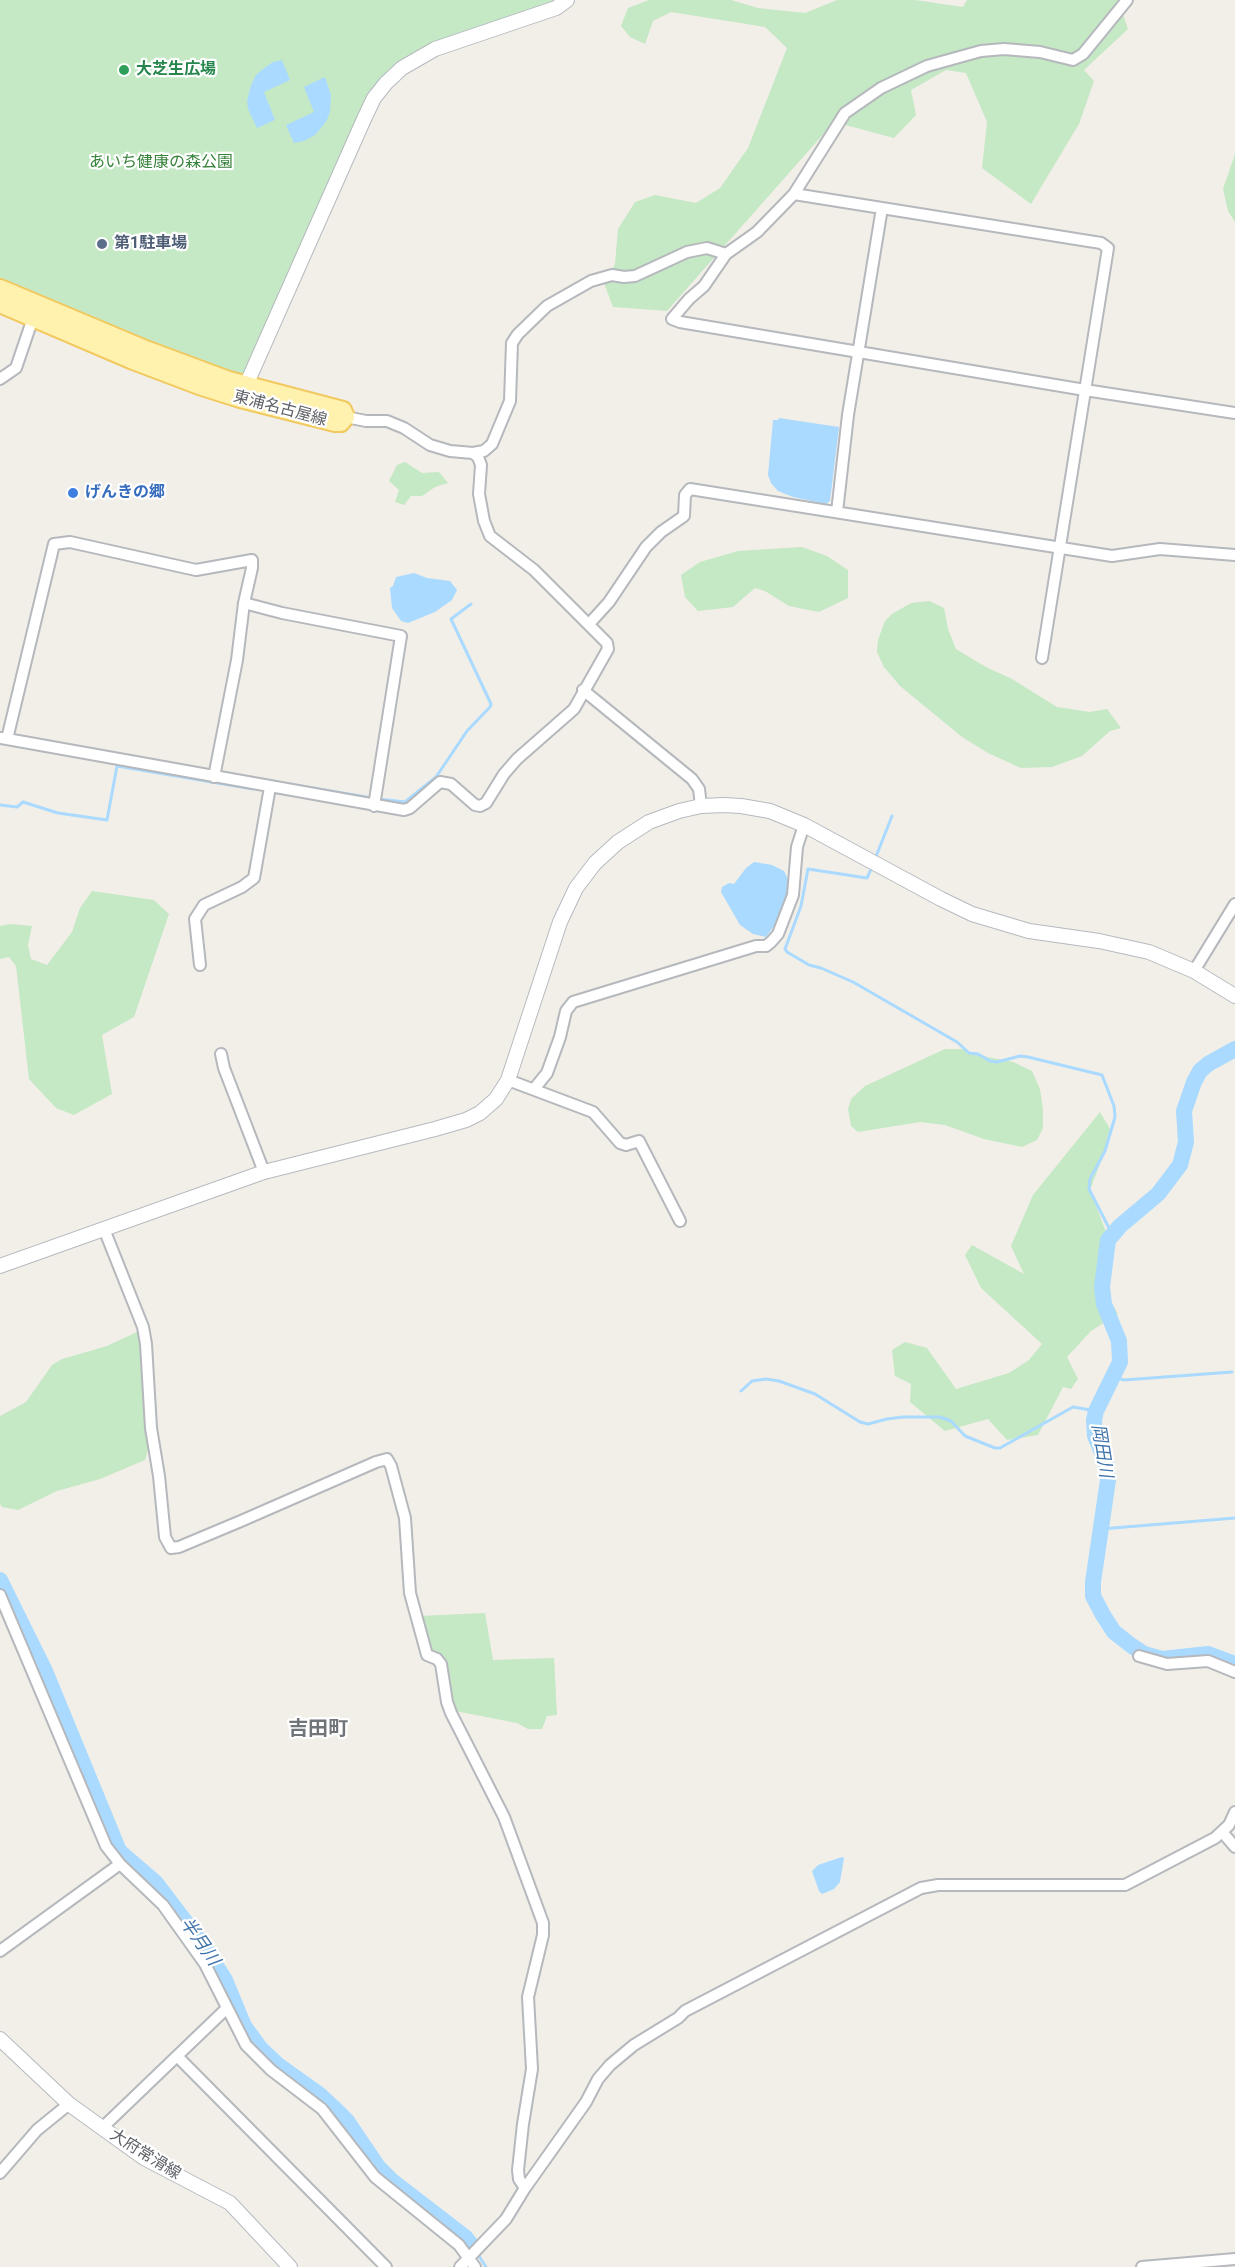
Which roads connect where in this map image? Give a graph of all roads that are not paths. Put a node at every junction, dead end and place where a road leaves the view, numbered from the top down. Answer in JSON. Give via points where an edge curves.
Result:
{"nodes":[{"id":1,"x":567,"y":0,"type":"edge"},
{"id":2,"x":1127,"y":0,"type":"edge"},
{"id":3,"x":794,"y":194,"type":"junction"},
{"id":4,"x":882,"y":208,"type":"junction"},
{"id":5,"x":726,"y":254,"type":"junction"},
{"id":6,"x":0,"y":288,"type":"edge"},
{"id":7,"x":0,"y":304,"type":"edge"},
{"id":8,"x":33,"y":318,"type":"junction"},
{"id":9,"x":859,"y":351,"type":"junction"},
{"id":10,"x":0,"y":379,"type":"edge"},
{"id":11,"x":1085,"y":390,"type":"junction"},
{"id":12,"x":243,"y":392,"type":"junction"},
{"id":13,"x":1235,"y":413,"type":"edge"},
{"id":14,"x":346,"y":417,"type":"joint"},
{"id":15,"x":473,"y":453,"type":"junction"},
{"id":16,"x":837,"y":512,"type":"junction"},
{"id":17,"x":1061,"y":547,"type":"junction"},
{"id":18,"x":1235,"y":555,"type":"edge"},
{"id":19,"x":244,"y":603,"type":"junction"},
{"id":20,"x":589,"y":624,"type":"junction"},
{"id":21,"x":1042,"y":658,"type":"dead end"},
{"id":22,"x":583,"y":690,"type":"junction"},
{"id":23,"x":3,"y":738,"type":"edge"},
{"id":24,"x":214,"y":777,"type":"junction"},
{"id":25,"x":270,"y":787,"type":"junction"},
{"id":26,"x":374,"y":806,"type":"junction"},
{"id":27,"x":701,"y":806,"type":"junction"},
{"id":28,"x":804,"y":825,"type":"junction"},
{"id":29,"x":1235,"y":904,"type":"edge"},
{"id":30,"x":200,"y":965,"type":"dead end"},
{"id":31,"x":1194,"y":971,"type":"junction"},
{"id":32,"x":1235,"y":996,"type":"edge"},
{"id":33,"x":221,"y":1054,"type":"dead end"},
{"id":34,"x":508,"y":1080,"type":"junction"},
{"id":35,"x":534,"y":1089,"type":"junction"},
{"id":36,"x":264,"y":1172,"type":"junction"},
{"id":37,"x":680,"y":1221,"type":"dead end"},
{"id":38,"x":104,"y":1229,"type":"junction"},
{"id":39,"x":0,"y":1266,"type":"edge"},
{"id":40,"x":0,"y":1595,"type":"edge"},
{"id":41,"x":1139,"y":1656,"type":"dead end"},
{"id":42,"x":1235,"y":1672,"type":"edge"},
{"id":43,"x":1235,"y":1812,"type":"edge"},
{"id":44,"x":1223,"y":1833,"type":"junction"},
{"id":45,"x":1235,"y":1847,"type":"edge"},
{"id":46,"x":120,"y":1864,"type":"junction"},
{"id":47,"x":0,"y":1951,"type":"edge"},
{"id":48,"x":226,"y":2009,"type":"junction"},
{"id":49,"x":0,"y":2039,"type":"edge"},
{"id":50,"x":177,"y":2056,"type":"junction"},
{"id":51,"x":69,"y":2104,"type":"junction"},
{"id":52,"x":102,"y":2128,"type":"junction"},
{"id":53,"x":0,"y":2173,"type":"edge"},
{"id":54,"x":525,"y":2188,"type":"junction"},
{"id":55,"x":474,"y":2257,"type":"edge"},
{"id":56,"x":1235,"y":2259,"type":"edge"},
{"id":57,"x":291,"y":2267,"type":"edge"},
{"id":58,"x":386,"y":2267,"type":"edge"},
{"id":59,"x":460,"y":2267,"type":"edge"},
{"id":60,"x":1142,"y":2267,"type":"edge"}],
"edges":[{"from":1,"to":12,"type":"street","via":[[556,8],[435,49],[402,68],[386,83],[364,119]]},
{"from":2,"to":3,"type":"street","via":[[1083,54],[1073,60],[1040,52],[981,51],[927,66],[887,84],[845,113]]},
{"from":3,"to":4,"type":"street"},
{"from":3,"to":5,"type":"street","via":[[757,232]]},
{"from":4,"to":9,"type":"street"},
{"from":4,"to":11,"type":"street","via":[[1105,245],[1108,252]]},
{"from":5,"to":9,"type":"street","via":[[704,286],[672,319]]},
{"from":5,"to":15,"type":"street","via":[[708,248],[687,252],[635,276],[598,278],[548,306],[512,343],[510,401],[492,444]]},
{"from":6,"to":12,"type":"main road","name":"東浦名古屋線"},
{"from":7,"to":8,"type":"main road","name":"東浦名古屋線"},
{"from":8,"to":10,"type":"street","via":[[16,368]]},
{"from":8,"to":12,"type":"main road","name":"東浦名古屋線","via":[[143,365]]},
{"from":9,"to":11,"type":"street"},
{"from":9,"to":16,"type":"street"},
{"from":11,"to":13,"type":"street"},
{"from":11,"to":17,"type":"street"},
{"from":12,"to":14,"type":"main road","name":"東浦名古屋線","via":[[335,423]]},
{"from":14,"to":15,"type":"street","via":[[387,421],[430,445]]},
{"from":15,"to":20,"type":"street","via":[[480,461],[478,494],[490,536],[534,570]]},
{"from":16,"to":17,"type":"street"},
{"from":16,"to":20,"type":"street","via":[[688,489],[684,516],[646,547]]},
{"from":17,"to":18,"type":"street","via":[[1112,556],[1160,549]]},
{"from":17,"to":21,"type":"street"},
{"from":19,"to":23,"type":"street","via":[[252,560],[196,570],[70,542],[54,544]]},
{"from":19,"to":24,"type":"street"},
{"from":19,"to":26,"type":"street","via":[[401,636]]},
{"from":20,"to":22,"type":"street","via":[[608,649]]},
{"from":22,"to":26,"type":"street","via":[[574,709],[517,759],[486,803],[475,805],[451,784],[440,782],[410,808]]},
{"from":22,"to":27,"type":"street","via":[[692,779],[699,789]]},
{"from":23,"to":24,"type":"street"},
{"from":24,"to":25,"type":"street"},
{"from":25,"to":26,"type":"street"},
{"from":25,"to":30,"type":"street","via":[[254,878],[204,905],[195,920]]},
{"from":27,"to":28,"type":"street","via":[[758,808]]},
{"from":27,"to":34,"type":"street","via":[[649,822],[618,842],[585,875],[560,922]]},
{"from":28,"to":31,"type":"street","via":[[972,914],[1029,932],[1135,948]]},
{"from":28,"to":35,"type":"street","via":[[797,847],[793,895],[771,942],[573,1002],[566,1011],[547,1073]]},
{"from":29,"to":31,"type":"street"},
{"from":31,"to":32,"type":"street"},
{"from":33,"to":36,"type":"street"},
{"from":34,"to":35,"type":"street"},
{"from":34,"to":36,"type":"street","via":[[487,1108],[466,1120]]},
{"from":35,"to":37,"type":"street","via":[[593,1112],[620,1143],[639,1141]]},
{"from":36,"to":38,"type":"street"},
{"from":38,"to":39,"type":"street"},
{"from":38,"to":54,"type":"street","via":[[143,1327],[151,1428],[165,1537],[171,1548],[376,1462],[387,1459],[391,1466],[405,1518],[410,1593],[427,1655],[441,1664],[451,1713],[504,1817],[543,1923],[528,1997],[532,2069],[518,2170]]},
{"from":40,"to":46,"type":"street","via":[[106,1846]]},
{"from":41,"to":42,"type":"street","via":[[1167,1664],[1208,1661]]},
{"from":43,"to":44,"type":"street"},
{"from":44,"to":45,"type":"street"},
{"from":44,"to":54,"type":"street","via":[[1125,1885],[929,1885],[908,1894],[685,2011],[624,2052],[598,2079]]},
{"from":46,"to":47,"type":"street"},
{"from":46,"to":48,"type":"street","via":[[163,1905],[205,1964]]},
{"from":48,"to":50,"type":"street"},
{"from":48,"to":55,"type":"street","via":[[246,2045],[322,2109],[375,2177]]},
{"from":49,"to":51,"type":"street","name":"大府常滑線"},
{"from":50,"to":52,"type":"street"},
{"from":50,"to":58,"type":"street"},
{"from":51,"to":52,"type":"street","name":"大府常滑線"},
{"from":51,"to":53,"type":"street","via":[[37,2130]]},
{"from":52,"to":57,"type":"street","name":"大府常滑線","via":[[144,2158],[230,2203]]},
{"from":54,"to":55,"type":"street","via":[[506,2219]]},
{"from":55,"to":59,"type":"street"},
{"from":56,"to":60,"type":"street"}]}
